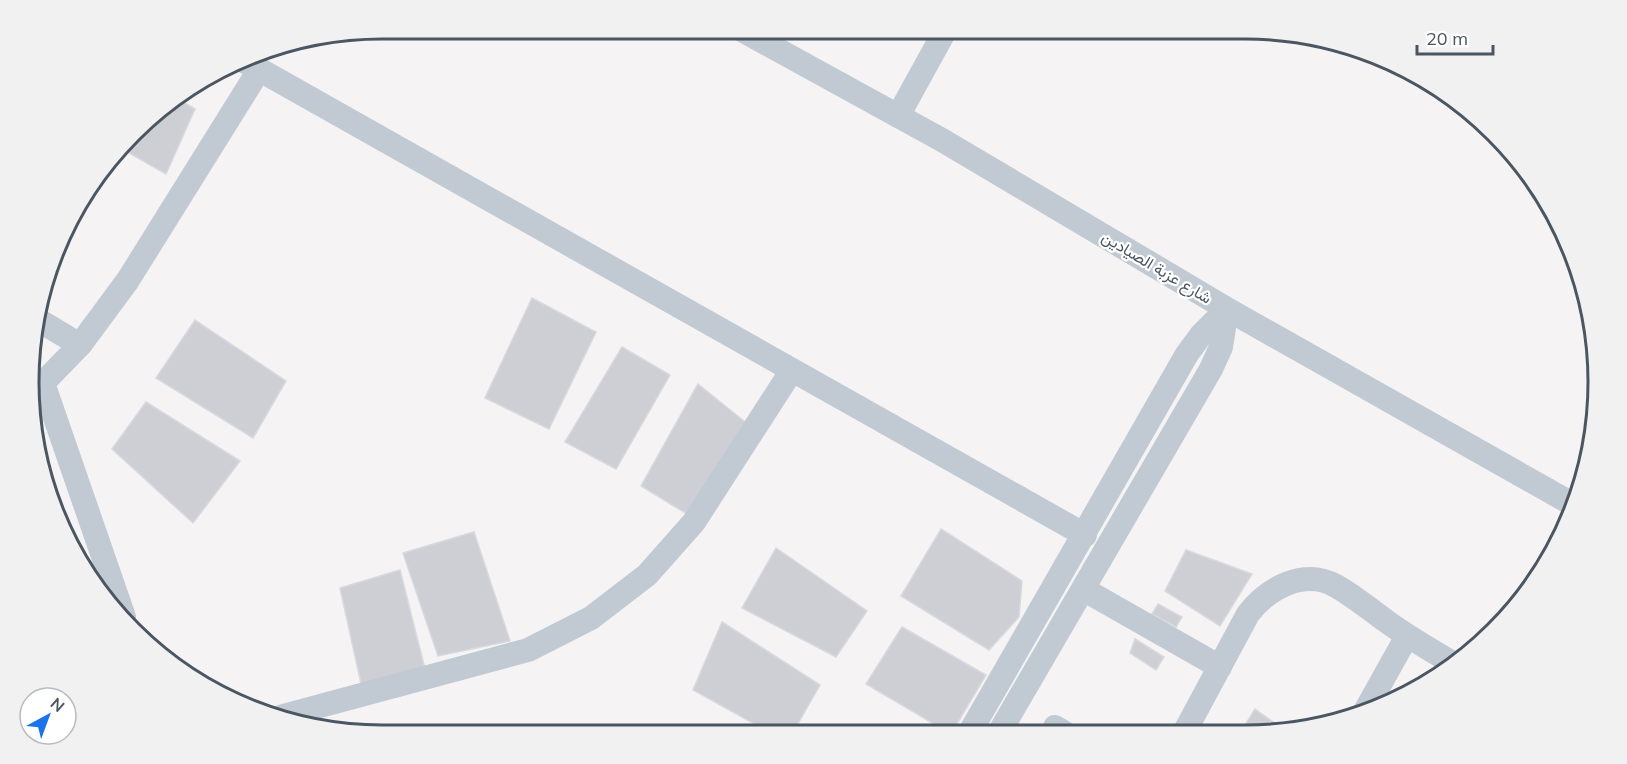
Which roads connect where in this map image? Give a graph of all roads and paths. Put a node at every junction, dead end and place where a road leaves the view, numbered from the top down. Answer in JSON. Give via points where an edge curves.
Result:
{"nodes":[{"id":1,"x":760,"y":39,"type":"edge"},
{"id":2,"x":940,"y":39,"type":"edge"},
{"id":3,"x":251,"y":65,"type":"edge"},
{"id":4,"x":898,"y":116,"type":"junction"},
{"id":5,"x":1227,"y":309,"type":"junction"},
{"id":6,"x":44,"y":324,"type":"edge"},
{"id":7,"x":80,"y":345,"type":"junction"},
{"id":8,"x":792,"y":370,"type":"junction"},
{"id":9,"x":39,"y":386,"type":"edge"},
{"id":10,"x":1567,"y":501,"type":"edge"},
{"id":11,"x":1085,"y":535,"type":"junction"},
{"id":12,"x":1083,"y":589,"type":"junction"},
{"id":13,"x":118,"y":601,"type":"edge"},
{"id":14,"x":1407,"y":636,"type":"junction"},
{"id":15,"x":1447,"y":659,"type":"edge"},
{"id":16,"x":1220,"y":667,"type":"junction"},
{"id":17,"x":1371,"y":701,"type":"edge"},
{"id":18,"x":294,"y":713,"type":"edge"},
{"id":19,"x":974,"y":725,"type":"edge"},
{"id":20,"x":1004,"y":725,"type":"edge"},
{"id":21,"x":1188,"y":725,"type":"edge"}],
"edges":[{"from":1,"to":4,"type":"street","name":"شارع عزبة الصيادين"},
{"from":2,"to":4,"type":"street"},
{"from":3,"to":7,"type":"street","via":[[128,280]]},
{"from":3,"to":8,"type":"street"},
{"from":4,"to":5,"type":"street","name":"شارع عزبة الصيادين"},
{"from":5,"to":10,"type":"street","name":"شارع عزبة الصيادين"},
{"from":5,"to":11,"type":"street","via":[[1187,354]]},
{"from":5,"to":12,"type":"street","via":[[1221,347],[1211,369]]},
{"from":6,"to":7,"type":"street"},
{"from":7,"to":9,"type":"street"},
{"from":8,"to":11,"type":"street"},
{"from":8,"to":18,"type":"street","via":[[694,522],[647,575],[591,618],[528,650]]},
{"from":9,"to":13,"type":"street"},
{"from":11,"to":19,"type":"street"},
{"from":12,"to":16,"type":"street"},
{"from":12,"to":20,"type":"street"},
{"from":14,"to":15,"type":"street"},
{"from":14,"to":16,"type":"street","via":[[1336,586],[1317,579],[1294,581],[1274,589],[1255,605]]},
{"from":14,"to":17,"type":"street"},
{"from":16,"to":21,"type":"street"}]}
